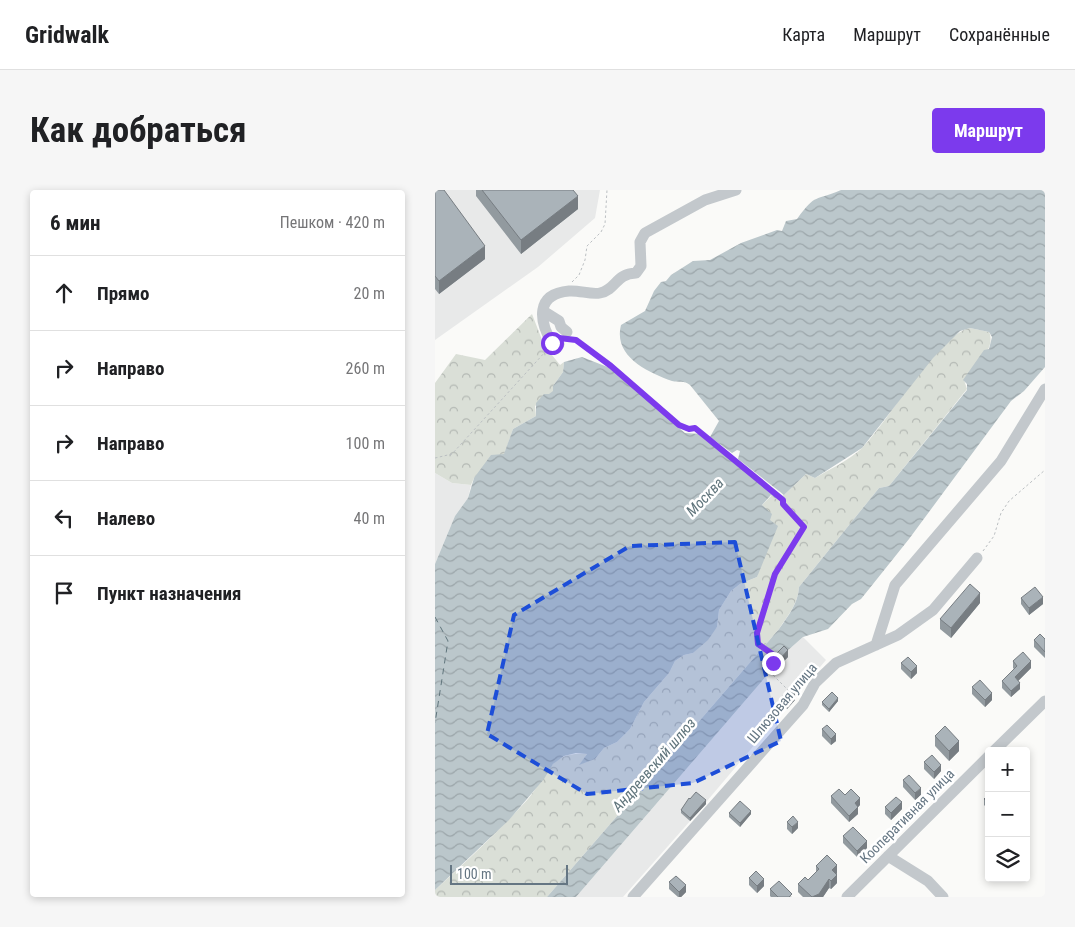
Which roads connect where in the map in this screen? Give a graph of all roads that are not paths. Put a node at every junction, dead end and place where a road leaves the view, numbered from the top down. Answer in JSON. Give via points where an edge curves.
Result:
{"nodes":[{"id":1,"x":736,"y":190,"type":"edge"},
{"id":2,"x":543,"y":311,"type":"junction"},
{"id":3,"x":1045,"y":388,"type":"edge"},
{"id":4,"x":977,"y":558,"type":"road end"},
{"id":5,"x":876,"y":645,"type":"junction"},
{"id":6,"x":1045,"y":701,"type":"edge"},
{"id":7,"x":998,"y":747,"type":"edge"},
{"id":8,"x":985,"y":760,"type":"edge"},
{"id":9,"x":889,"y":856,"type":"junction"},
{"id":10,"x":633,"y":897,"type":"edge"},
{"id":11,"x":847,"y":897,"type":"edge"},
{"id":12,"x":943,"y":897,"type":"edge"}],
"edges":[{"from":1,"to":2,"type":"street","via":[[705,200],[645,233],[641,242],[641,266],[636,273],[626,273],[613,287],[599,293],[569,291],[553,295],[545,303]]},
{"from":2,"to":2,"type":"street","via":[[541,318],[562,340],[559,321]]},
{"from":3,"to":5,"type":"street","via":[[1001,461],[895,585]]},
{"from":4,"to":5,"type":"street","name":"Шлюзовая улица","via":[[933,610],[898,635]]},
{"from":5,"to":10,"type":"street","name":"Шлюзовая улица","via":[[837,664],[815,683],[803,705]]},
{"from":6,"to":7,"type":"street"},
{"from":8,"to":9,"type":"street","name":"Кооперативная улица"},
{"from":9,"to":11,"type":"street","name":"Кооперативная улица"},
{"from":9,"to":12,"type":"street","via":[[929,881]]}]}
